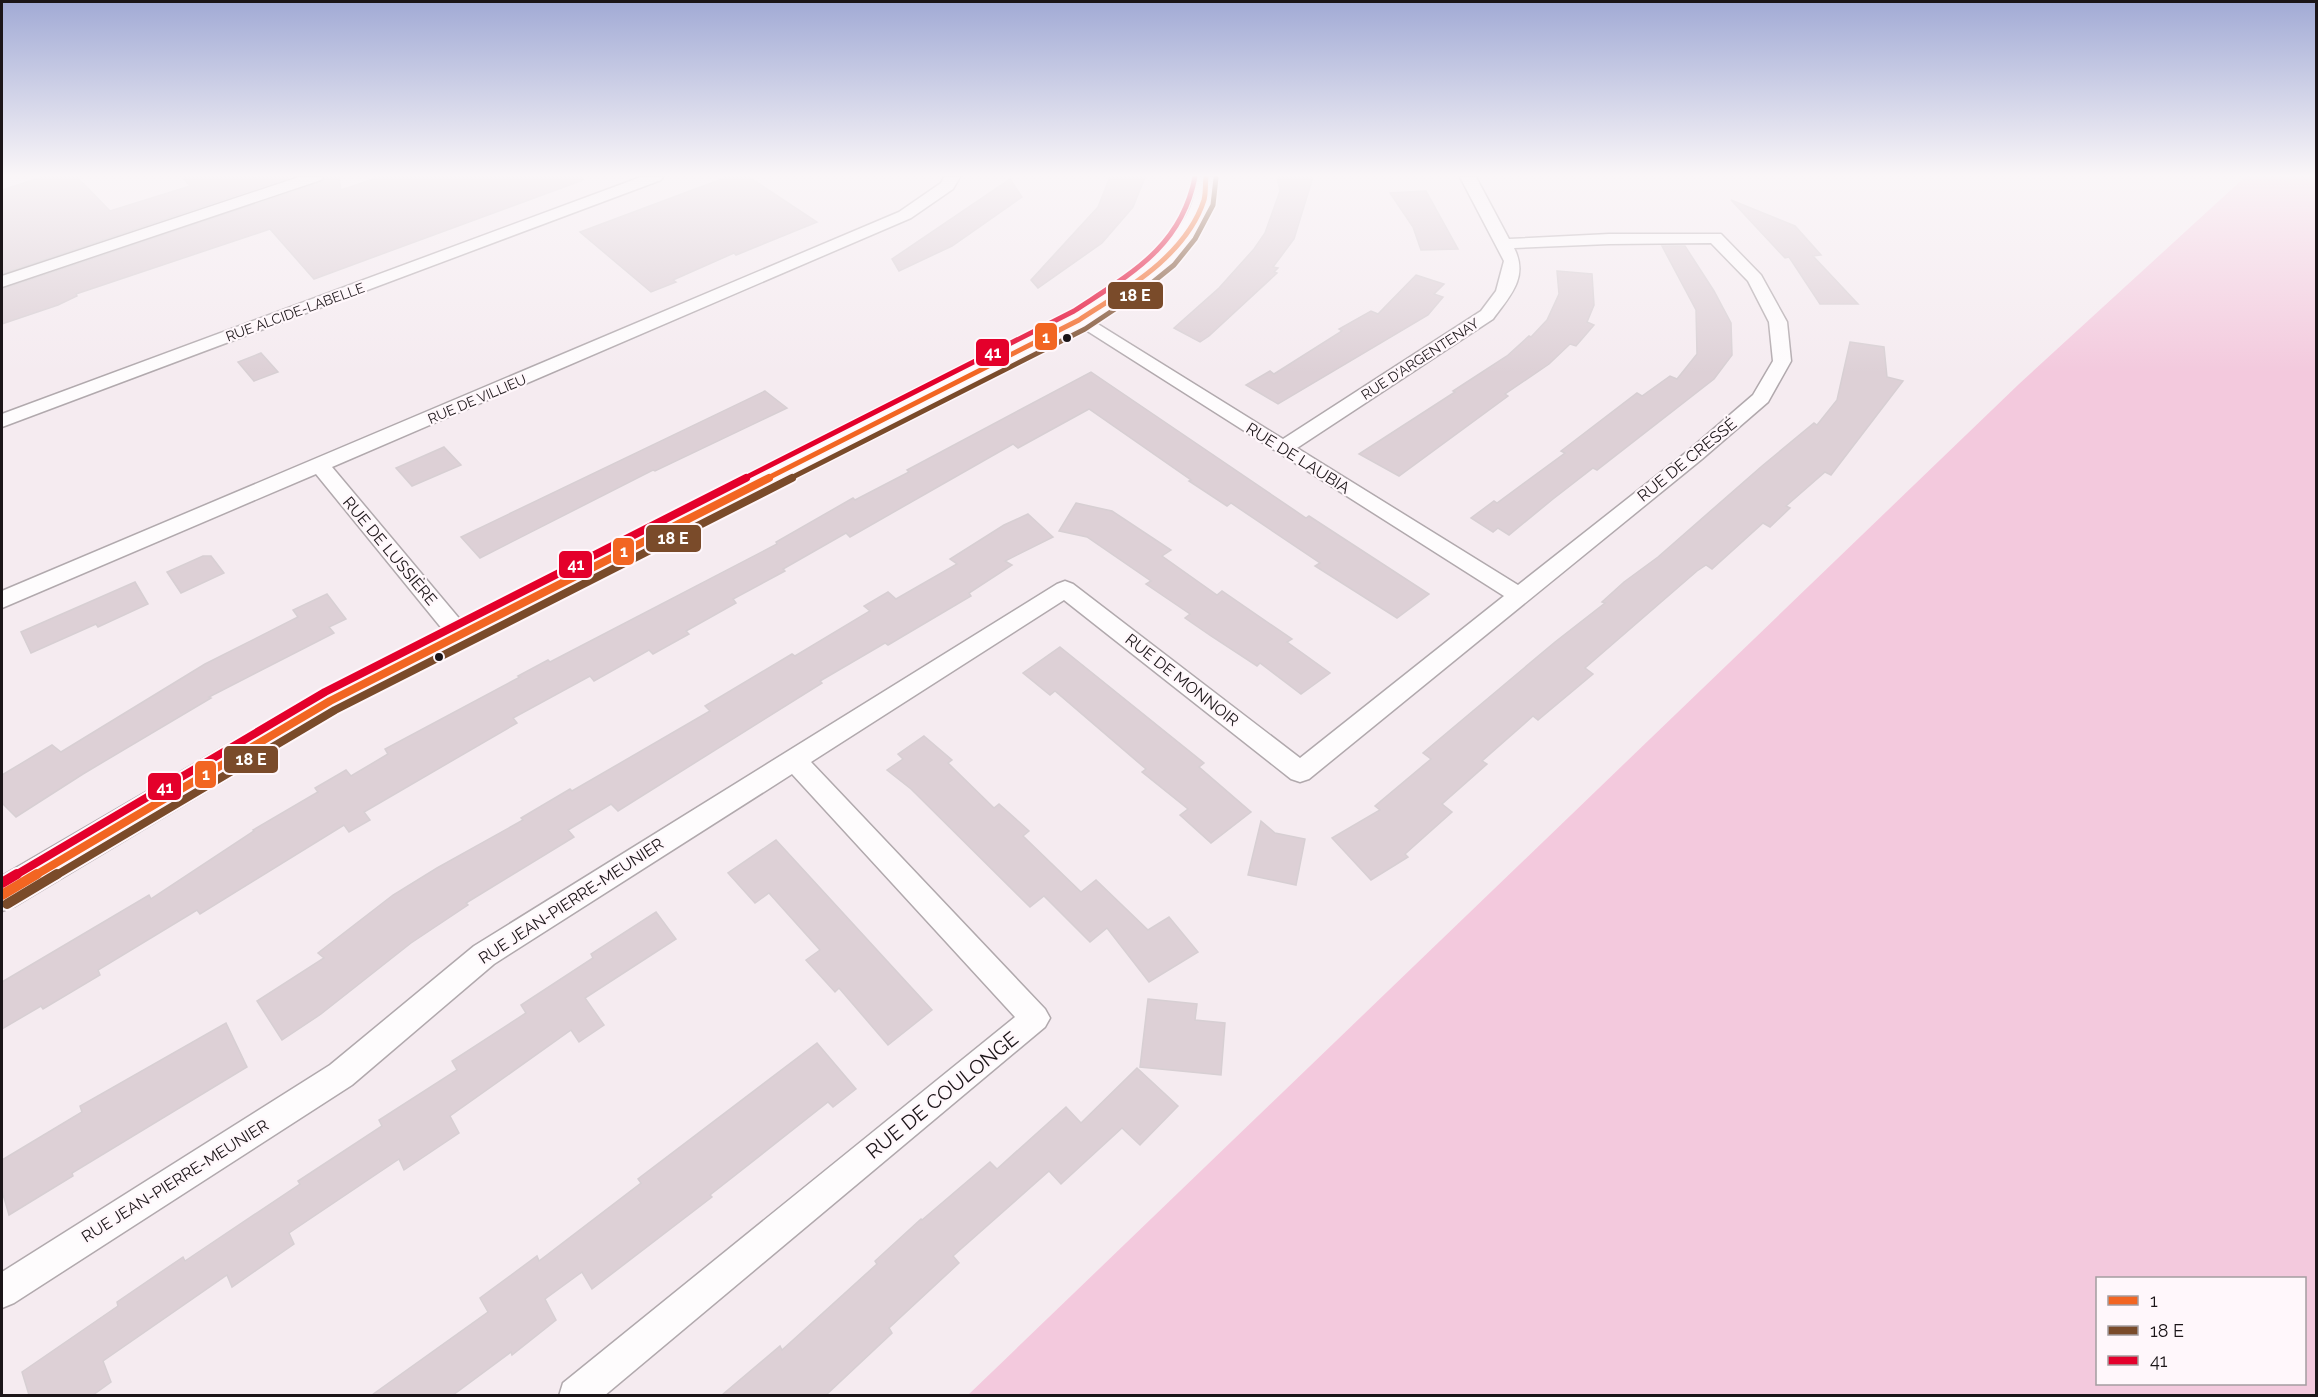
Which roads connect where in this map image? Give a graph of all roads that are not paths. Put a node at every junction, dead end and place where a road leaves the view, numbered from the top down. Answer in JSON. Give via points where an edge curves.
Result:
{"nodes":[{"id":1,"x":121,"y":242,"type":"edge"},
{"id":2,"x":481,"y":242,"type":"edge"},
{"id":3,"x":842,"y":242,"type":"edge"},
{"id":4,"x":1179,"y":242,"type":"edge"},
{"id":5,"x":1541,"y":242,"type":"edge"},
{"id":6,"x":1719,"y":242,"type":"edge"},
{"id":7,"x":1503,"y":244,"type":"joint"},
{"id":8,"x":2,"y":282,"type":"edge"},
{"id":9,"x":1079,"y":320,"type":"junction"},
{"id":10,"x":2,"y":421,"type":"edge"},
{"id":11,"x":1283,"y":448,"type":"junction"},
{"id":12,"x":320,"y":466,"type":"junction"},
{"id":13,"x":1065,"y":589,"type":"joint"},
{"id":14,"x":1518,"y":595,"type":"junction"},
{"id":15,"x":2,"y":600,"type":"edge"},
{"id":16,"x":460,"y":635,"type":"junction"},
{"id":17,"x":794,"y":760,"type":"junction"},
{"id":18,"x":1300,"y":772,"type":"joint"},
{"id":19,"x":2,"y":895,"type":"edge"},
{"id":20,"x":2,"y":1292,"type":"edge"},
{"id":21,"x":576,"y":1395,"type":"edge"}],
"edges":[{"from":1,"to":8,"type":"street"},
{"from":2,"to":10,"type":"street","name":"RUE ALCIDE-LABELLE"},
{"from":3,"to":12,"type":"street","name":"RUE DE VILLIEU"},
{"from":4,"to":9,"type":"street","via":[[1136,282]]},
{"from":5,"to":7,"type":"street","name":"RUE DE CRESSÉ"},
{"from":6,"to":14,"type":"street","name":"RUE DE CRESSÉ","via":[[1755,279],[1778,322],[1782,361],[1761,398]]},
{"from":7,"to":11,"type":"street","name":"RUE D'ARGENTENAY","via":[[1512,261],[1510,276],[1487,315]]},
{"from":9,"to":11,"type":"street","name":"RUE DE LAUBIA"},
{"from":9,"to":16,"type":"street"},
{"from":11,"to":14,"type":"street","name":"RUE DE LAUBIA"},
{"from":12,"to":15,"type":"street","name":"RUE DE VILLIEU"},
{"from":12,"to":16,"type":"street","name":"RUE DE LUSSIÈRE"},
{"from":13,"to":17,"type":"street","name":"RUE JEAN-PIERRE-MEUNIER"},
{"from":13,"to":18,"type":"street","name":"RUE DE MONNOIR"},
{"from":14,"to":18,"type":"street","name":"RUE DE CRESSÉ"},
{"from":16,"to":19,"type":"street","via":[[330,701]]},
{"from":17,"to":20,"type":"street","name":"RUE JEAN-PIERRE-MEUNIER","via":[[484,955],[342,1075]]},
{"from":17,"to":21,"type":"street","name":"RUE DE COULONGE","via":[[1035,1018]]}]}
